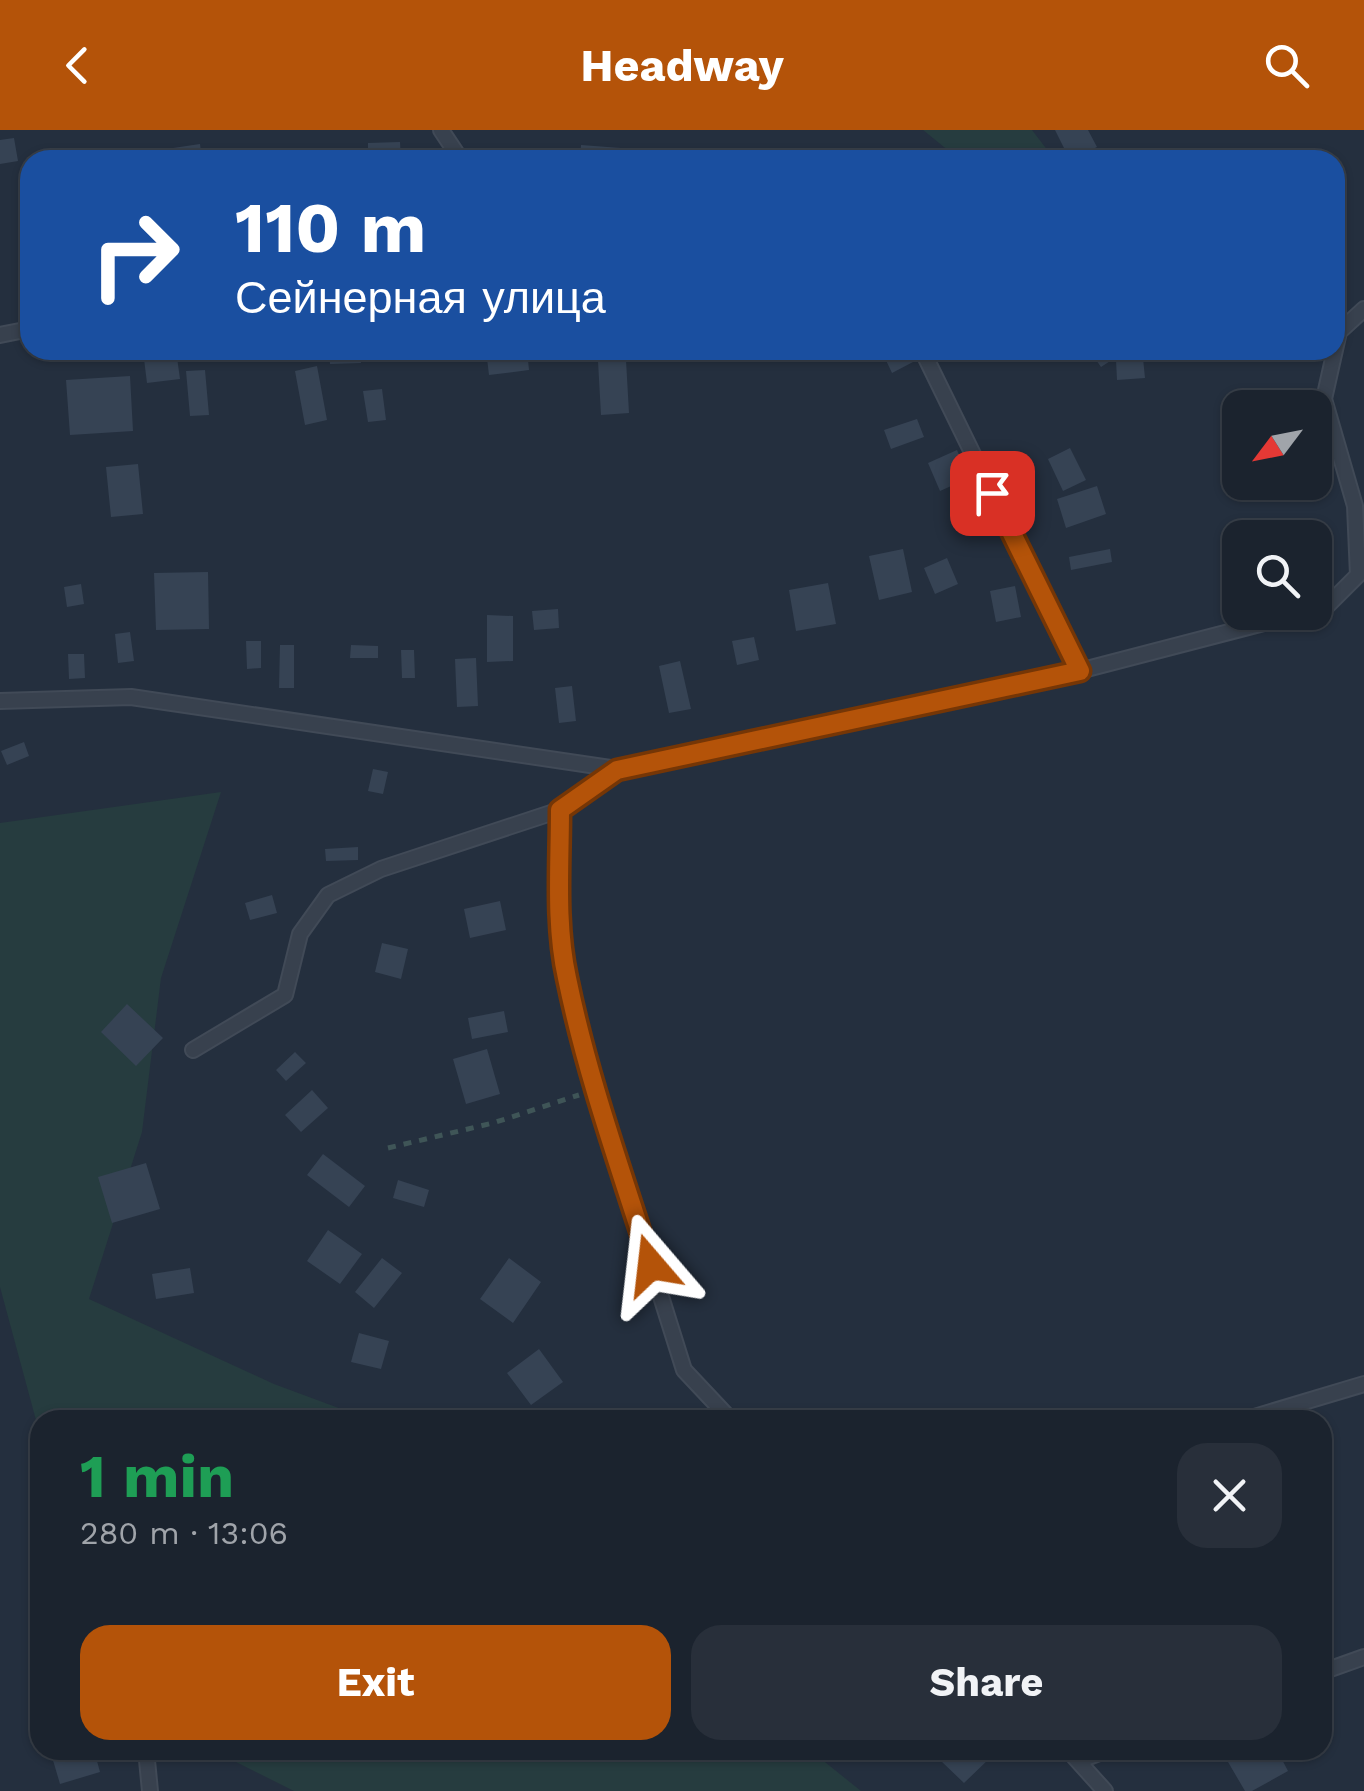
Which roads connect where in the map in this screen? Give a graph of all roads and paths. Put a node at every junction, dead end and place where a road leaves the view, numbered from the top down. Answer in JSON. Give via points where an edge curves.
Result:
{"nodes":[{"id":1,"x":1364,"y":309,"type":"edge"},
{"id":2,"x":1345,"y":326,"type":"edge"},
{"id":3,"x":927,"y":360,"type":"edge"},
{"id":4,"x":1333,"y":360,"type":"edge"},
{"id":5,"x":1332,"y":601,"type":"edge"},
{"id":6,"x":1237,"y":630,"type":"edge"},
{"id":7,"x":1080,"y":671,"type":"junction"},
{"id":8,"x":0,"y":701,"type":"edge"},
{"id":9,"x":617,"y":770,"type":"junction"},
{"id":10,"x":560,"y":810,"type":"junction"},
{"id":11,"x":193,"y":1050,"type":"dead end"},
{"id":12,"x":596,"y":1089,"type":"junction"},
{"id":13,"x":388,"y":1148,"type":"dead end"},
{"id":14,"x":1364,"y":1384,"type":"edge"},
{"id":15,"x":722,"y":1410,"type":"edge"},
{"id":16,"x":1277,"y":1410,"type":"edge"},
{"id":17,"x":1364,"y":1656,"type":"edge"},
{"id":18,"x":1332,"y":1668,"type":"edge"},
{"id":19,"x":147,"y":1760,"type":"edge"},
{"id":20,"x":1077,"y":1760,"type":"edge"},
{"id":21,"x":150,"y":1791,"type":"edge"},
{"id":22,"x":1104,"y":1791,"type":"edge"}],
"edges":[{"from":1,"to":2,"type":"lane"},
{"from":3,"to":7,"type":"lane"},
{"from":4,"to":5,"type":"lane","via":[[1324,399],[1355,506],[1358,575]]},
{"from":6,"to":7,"type":"lane"},
{"from":7,"to":9,"type":"lane"},
{"from":8,"to":9,"type":"lane","via":[[131,697]]},
{"from":9,"to":10,"type":"lane"},
{"from":10,"to":11,"type":"lane","via":[[381,869],[328,895],[300,934],[286,995]]},
{"from":10,"to":12,"type":"lane","via":[[566,975]]},
{"from":12,"to":13,"type":"path"},
{"from":12,"to":15,"type":"lane","via":[[684,1370]]},
{"from":14,"to":16,"type":"lane"},
{"from":17,"to":18,"type":"lane"},
{"from":19,"to":21,"type":"lane"},
{"from":20,"to":22,"type":"lane"}]}
